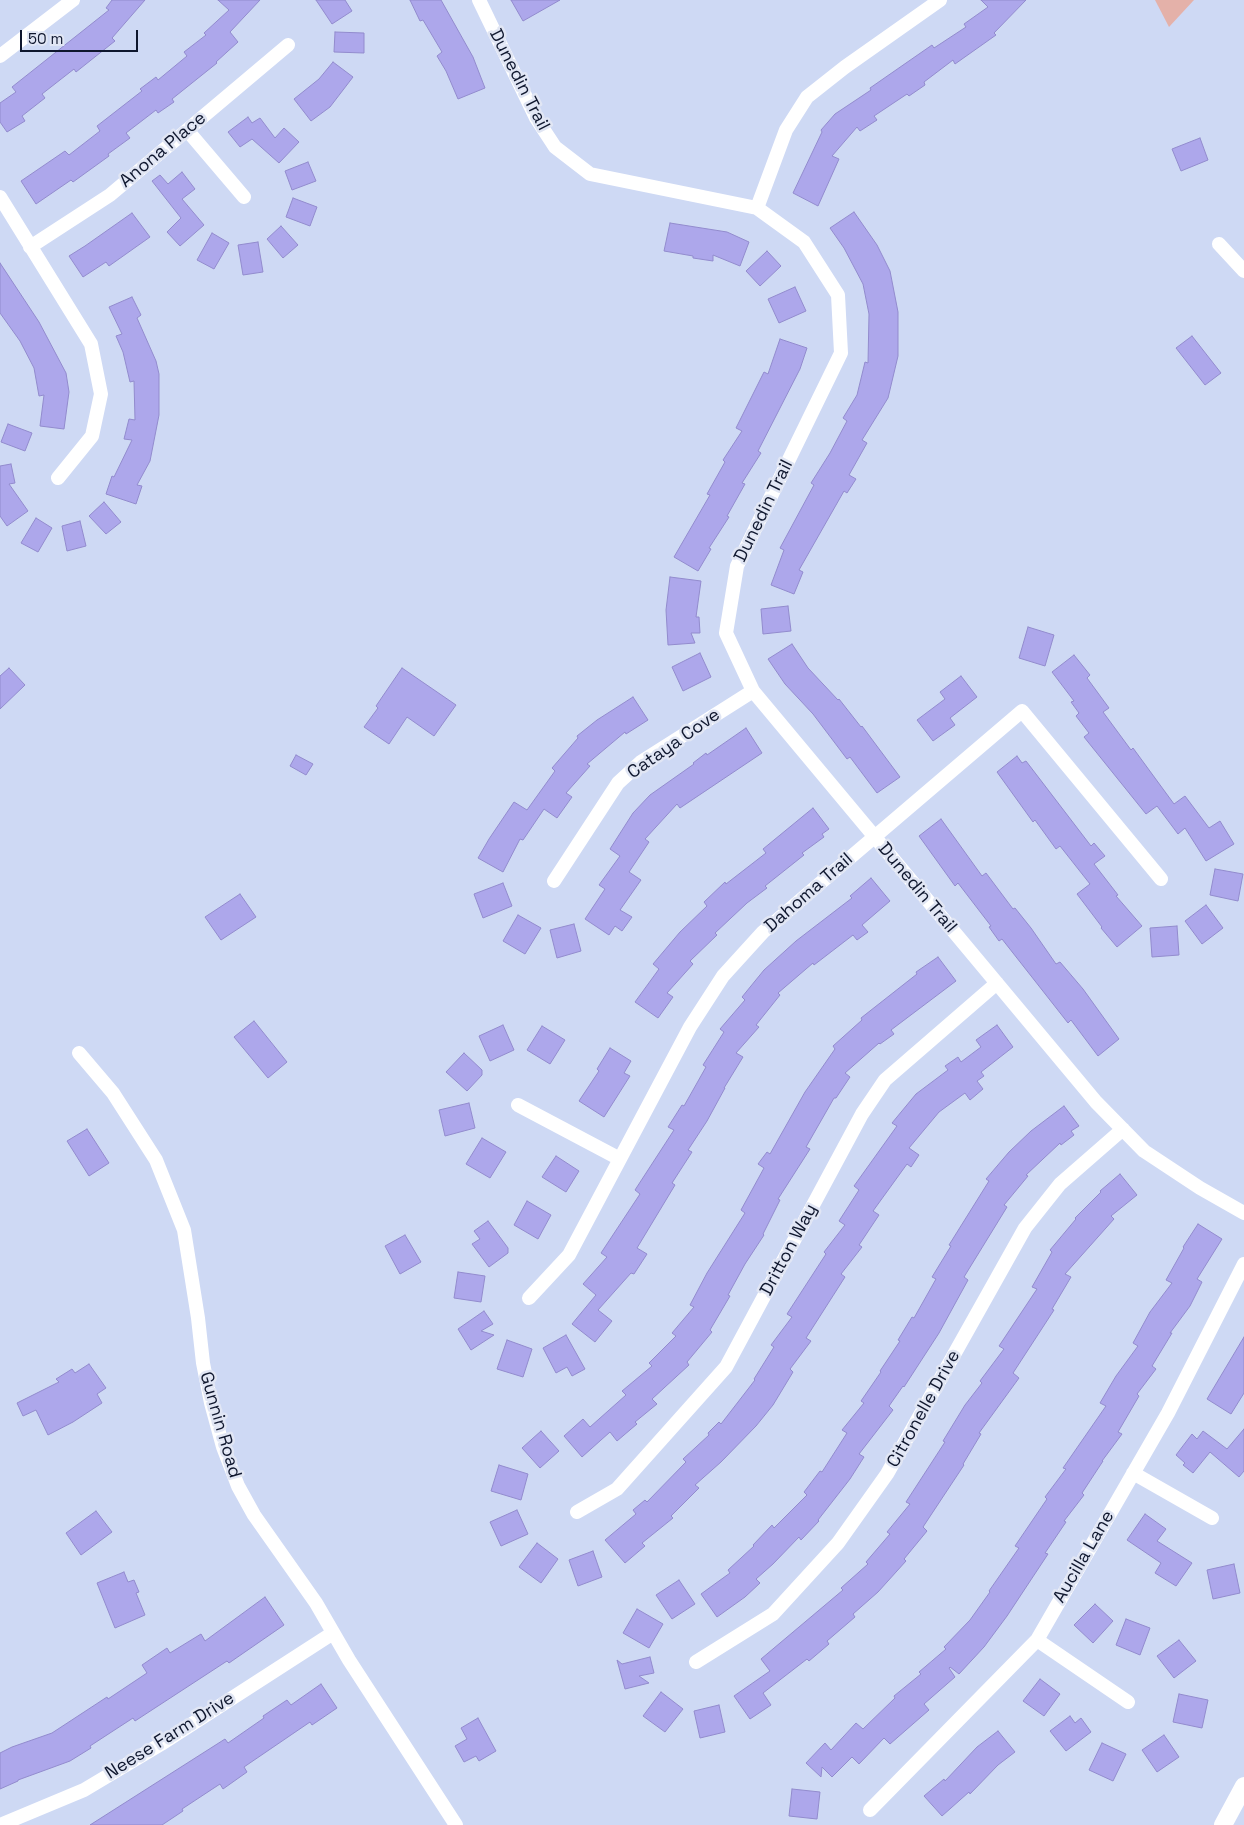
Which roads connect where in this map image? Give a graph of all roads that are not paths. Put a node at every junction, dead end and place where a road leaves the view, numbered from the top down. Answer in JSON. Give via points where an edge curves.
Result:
{"nodes":[{"id":1,"x":73,"y":0,"type":"edge"},
{"id":2,"x":479,"y":0,"type":"edge"},
{"id":3,"x":940,"y":0,"type":"edge"},
{"id":4,"x":288,"y":45,"type":"dead end"},
{"id":5,"x":0,"y":56,"type":"edge"},
{"id":6,"x":187,"y":130,"type":"junction"},
{"id":7,"x":0,"y":197,"type":"edge"},
{"id":8,"x":244,"y":197,"type":"dead end"},
{"id":9,"x":757,"y":208,"type":"junction"},
{"id":10,"x":1219,"y":244,"type":"dead end"},
{"id":11,"x":30,"y":246,"type":"junction"},
{"id":12,"x":1244,"y":271,"type":"edge"},
{"id":13,"x":58,"y":478,"type":"dead end"},
{"id":14,"x":753,"y":691,"type":"junction"},
{"id":15,"x":874,"y":836,"type":"junction"},
{"id":16,"x":1161,"y":879,"type":"dead end"},
{"id":17,"x":554,"y":881,"type":"dead end"},
{"id":18,"x":997,"y":983,"type":"junction"},
{"id":19,"x":79,"y":1053,"type":"dead end"},
{"id":20,"x":518,"y":1105,"type":"dead end"},
{"id":21,"x":1123,"y":1129,"type":"junction"},
{"id":22,"x":620,"y":1159,"type":"junction"},
{"id":23,"x":1244,"y":1213,"type":"edge"},
{"id":24,"x":1244,"y":1264,"type":"edge"},
{"id":25,"x":529,"y":1298,"type":"dead end"},
{"id":26,"x":1132,"y":1473,"type":"junction"},
{"id":27,"x":577,"y":1512,"type":"dead end"},
{"id":28,"x":1212,"y":1518,"type":"dead end"},
{"id":29,"x":333,"y":1633,"type":"junction"},
{"id":30,"x":1036,"y":1640,"type":"junction"},
{"id":31,"x":696,"y":1662,"type":"dead end"},
{"id":32,"x":1128,"y":1702,"type":"dead end"},
{"id":33,"x":1244,"y":1786,"type":"edge"},
{"id":34,"x":870,"y":1810,"type":"dead end"},
{"id":35,"x":0,"y":1825,"type":"edge"},
{"id":36,"x":456,"y":1825,"type":"edge"},
{"id":37,"x":1223,"y":1825,"type":"edge"}],
"edges":[{"from":1,"to":5,"type":"street"},
{"from":2,"to":9,"type":"street","name":"Dunedin Trail","via":[[536,118],[556,147],[590,174]]},
{"from":3,"to":9,"type":"street","via":[[807,97],[786,130]]},
{"from":4,"to":6,"type":"street","name":"Anona Place"},
{"from":6,"to":8,"type":"street"},
{"from":6,"to":11,"type":"street","name":"Anona Place","via":[[110,195]]},
{"from":7,"to":11,"type":"street"},
{"from":9,"to":14,"type":"street","name":"Dunedin Trail","via":[[804,242],[838,295],[841,353],[737,566],[726,633]]},
{"from":10,"to":12,"type":"street"},
{"from":11,"to":13,"type":"street","via":[[91,344],[101,394],[92,436]]},
{"from":14,"to":15,"type":"street","name":"Dunedin Trail"},
{"from":14,"to":17,"type":"street","name":"Cataya Cove","via":[[641,762],[618,783]]},
{"from":15,"to":16,"type":"street","name":"Dahoma Trail","via":[[1022,711]]},
{"from":15,"to":18,"type":"street","name":"Dunedin Trail"},
{"from":15,"to":22,"type":"street","name":"Dahoma Trail","via":[[763,932],[724,976],[690,1027]]},
{"from":18,"to":21,"type":"street","name":"Dunedin Trail","via":[[1096,1102]]},
{"from":18,"to":27,"type":"street","name":"Dritton Way","via":[[885,1080],[862,1114],[726,1367],[617,1489]]},
{"from":19,"to":29,"type":"street","name":"Gunnin Road","via":[[113,1092],[161,1171],[184,1230],[203,1363],[229,1466],[254,1515],[316,1603]]},
{"from":20,"to":22,"type":"street"},
{"from":21,"to":23,"type":"street","name":"Dunedin Trail","via":[[1144,1150]]},
{"from":21,"to":31,"type":"street","name":"Citronelle Drive","via":[[1060,1184],[1025,1228],[887,1474],[838,1543],[773,1614]]},
{"from":22,"to":25,"type":"street","name":"Dahoma Trail","via":[[569,1255]]},
{"from":24,"to":26,"type":"street","name":"Aucilla Lane","via":[[1168,1413]]},
{"from":26,"to":28,"type":"street"},
{"from":26,"to":30,"type":"street","name":"Aucilla Lane"},
{"from":29,"to":35,"type":"street","name":"Neese Farm Drive","via":[[84,1790]]},
{"from":29,"to":36,"type":"street","name":"Gunnin Road"},
{"from":30,"to":32,"type":"street"},
{"from":30,"to":34,"type":"street","name":"Aucilla Lane"},
{"from":33,"to":37,"type":"street"}]}
